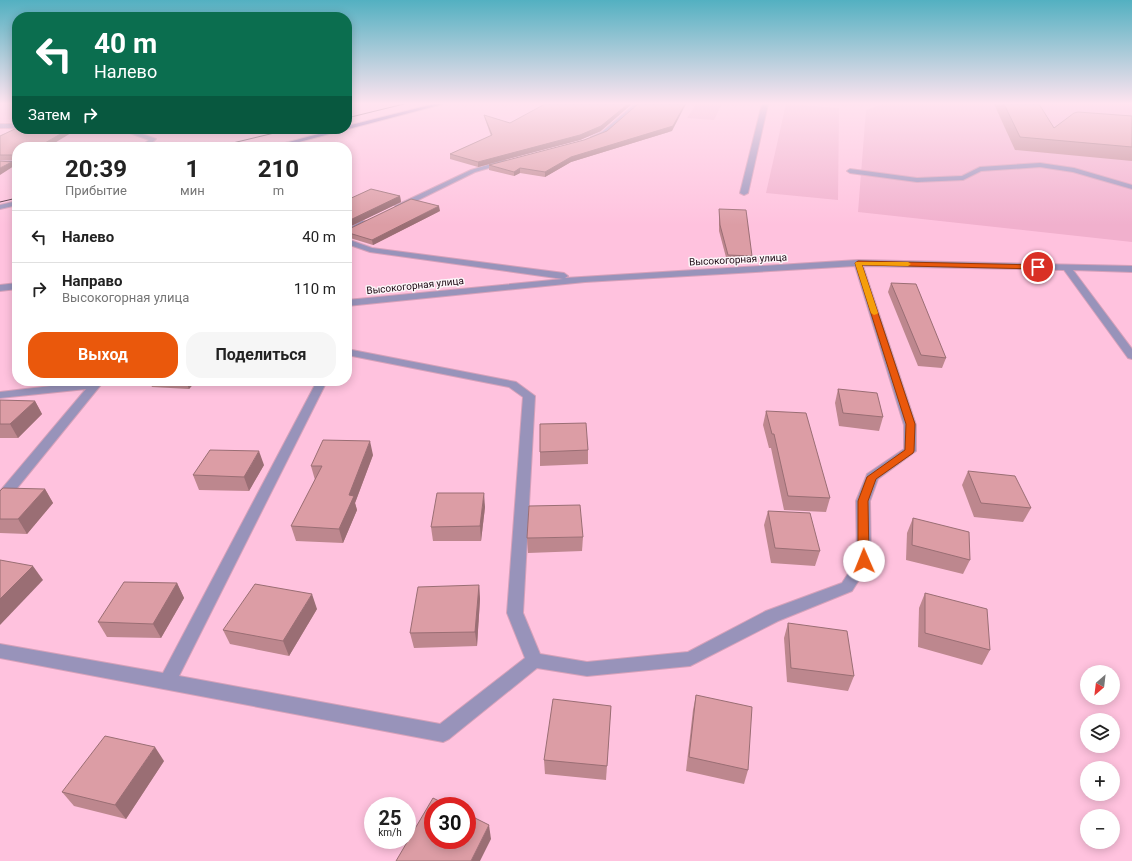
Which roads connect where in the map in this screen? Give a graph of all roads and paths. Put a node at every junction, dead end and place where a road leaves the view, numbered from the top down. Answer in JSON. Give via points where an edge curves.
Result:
{"nodes":[{"id":1,"x":755,"y":144,"type":"edge"},
{"id":2,"x":509,"y":161,"type":"edge"},
{"id":3,"x":0,"y":163,"type":"edge"},
{"id":4,"x":12,"y":163,"type":"edge"},
{"id":5,"x":850,"y":171,"type":"dead end"},
{"id":6,"x":1132,"y":187,"type":"edge"},
{"id":7,"x":744,"y":192,"type":"dead end"},
{"id":8,"x":12,"y":204,"type":"edge"},
{"id":9,"x":0,"y":207,"type":"edge"},
{"id":10,"x":396,"y":208,"type":"edge"},
{"id":11,"x":375,"y":218,"type":"edge"},
{"id":12,"x":352,"y":230,"type":"edge"},
{"id":13,"x":352,"y":243,"type":"edge"},
{"id":14,"x":858,"y":263,"type":"junction"},
{"id":15,"x":1067,"y":268,"type":"junction"},
{"id":16,"x":1132,"y":269,"type":"edge"},
{"id":17,"x":585,"y":279,"type":"junction"},
{"id":18,"x":12,"y":287,"type":"edge"},
{"id":19,"x":0,"y":288,"type":"edge"},
{"id":20,"x":352,"y":302,"type":"edge"},
{"id":21,"x":352,"y":353,"type":"edge"},
{"id":22,"x":1132,"y":356,"type":"edge"},
{"id":23,"x":73,"y":386,"type":"edge"},
{"id":24,"x":95,"y":386,"type":"edge"},
{"id":25,"x":319,"y":386,"type":"edge"},
{"id":26,"x":0,"y":395,"type":"edge"},
{"id":27,"x":0,"y":500,"type":"edge"},
{"id":28,"x":0,"y":651,"type":"edge"},
{"id":29,"x":534,"y":660,"type":"junction"},
{"id":30,"x":167,"y":682,"type":"junction"}],
"edges":[{"from":1,"to":7,"type":"street"},
{"from":2,"to":10,"type":"street","via":[[473,171]]},
{"from":3,"to":4,"type":"main road"},
{"from":5,"to":6,"type":"street","via":[[916,180],[962,178],[980,169],[1040,165],[1074,170]]},
{"from":8,"to":9,"type":"street"},
{"from":11,"to":12,"type":"street"},
{"from":13,"to":17,"type":"street","via":[[370,250]]},
{"from":14,"to":15,"type":"street","name":"Высокогорная улица"},
{"from":14,"to":17,"type":"street","name":"Высокогорная улица"},
{"from":14,"to":29,"type":"street","via":[[910,424],[910,451],[872,477],[863,501],[864,561],[847,586],[772,616],[690,658],[587,669]]},
{"from":15,"to":16,"type":"street","name":"Высокогорная улица"},
{"from":15,"to":22,"type":"street"},
{"from":17,"to":20,"type":"street","name":"Высокогорная улица"},
{"from":18,"to":19,"type":"street"},
{"from":21,"to":29,"type":"street","via":[[512,384],[529,396],[515,613]]},
{"from":23,"to":26,"type":"street"},
{"from":24,"to":27,"type":"street"},
{"from":25,"to":30,"type":"street"},
{"from":28,"to":30,"type":"street"},
{"from":29,"to":30,"type":"street","via":[[443,733]]}]}
